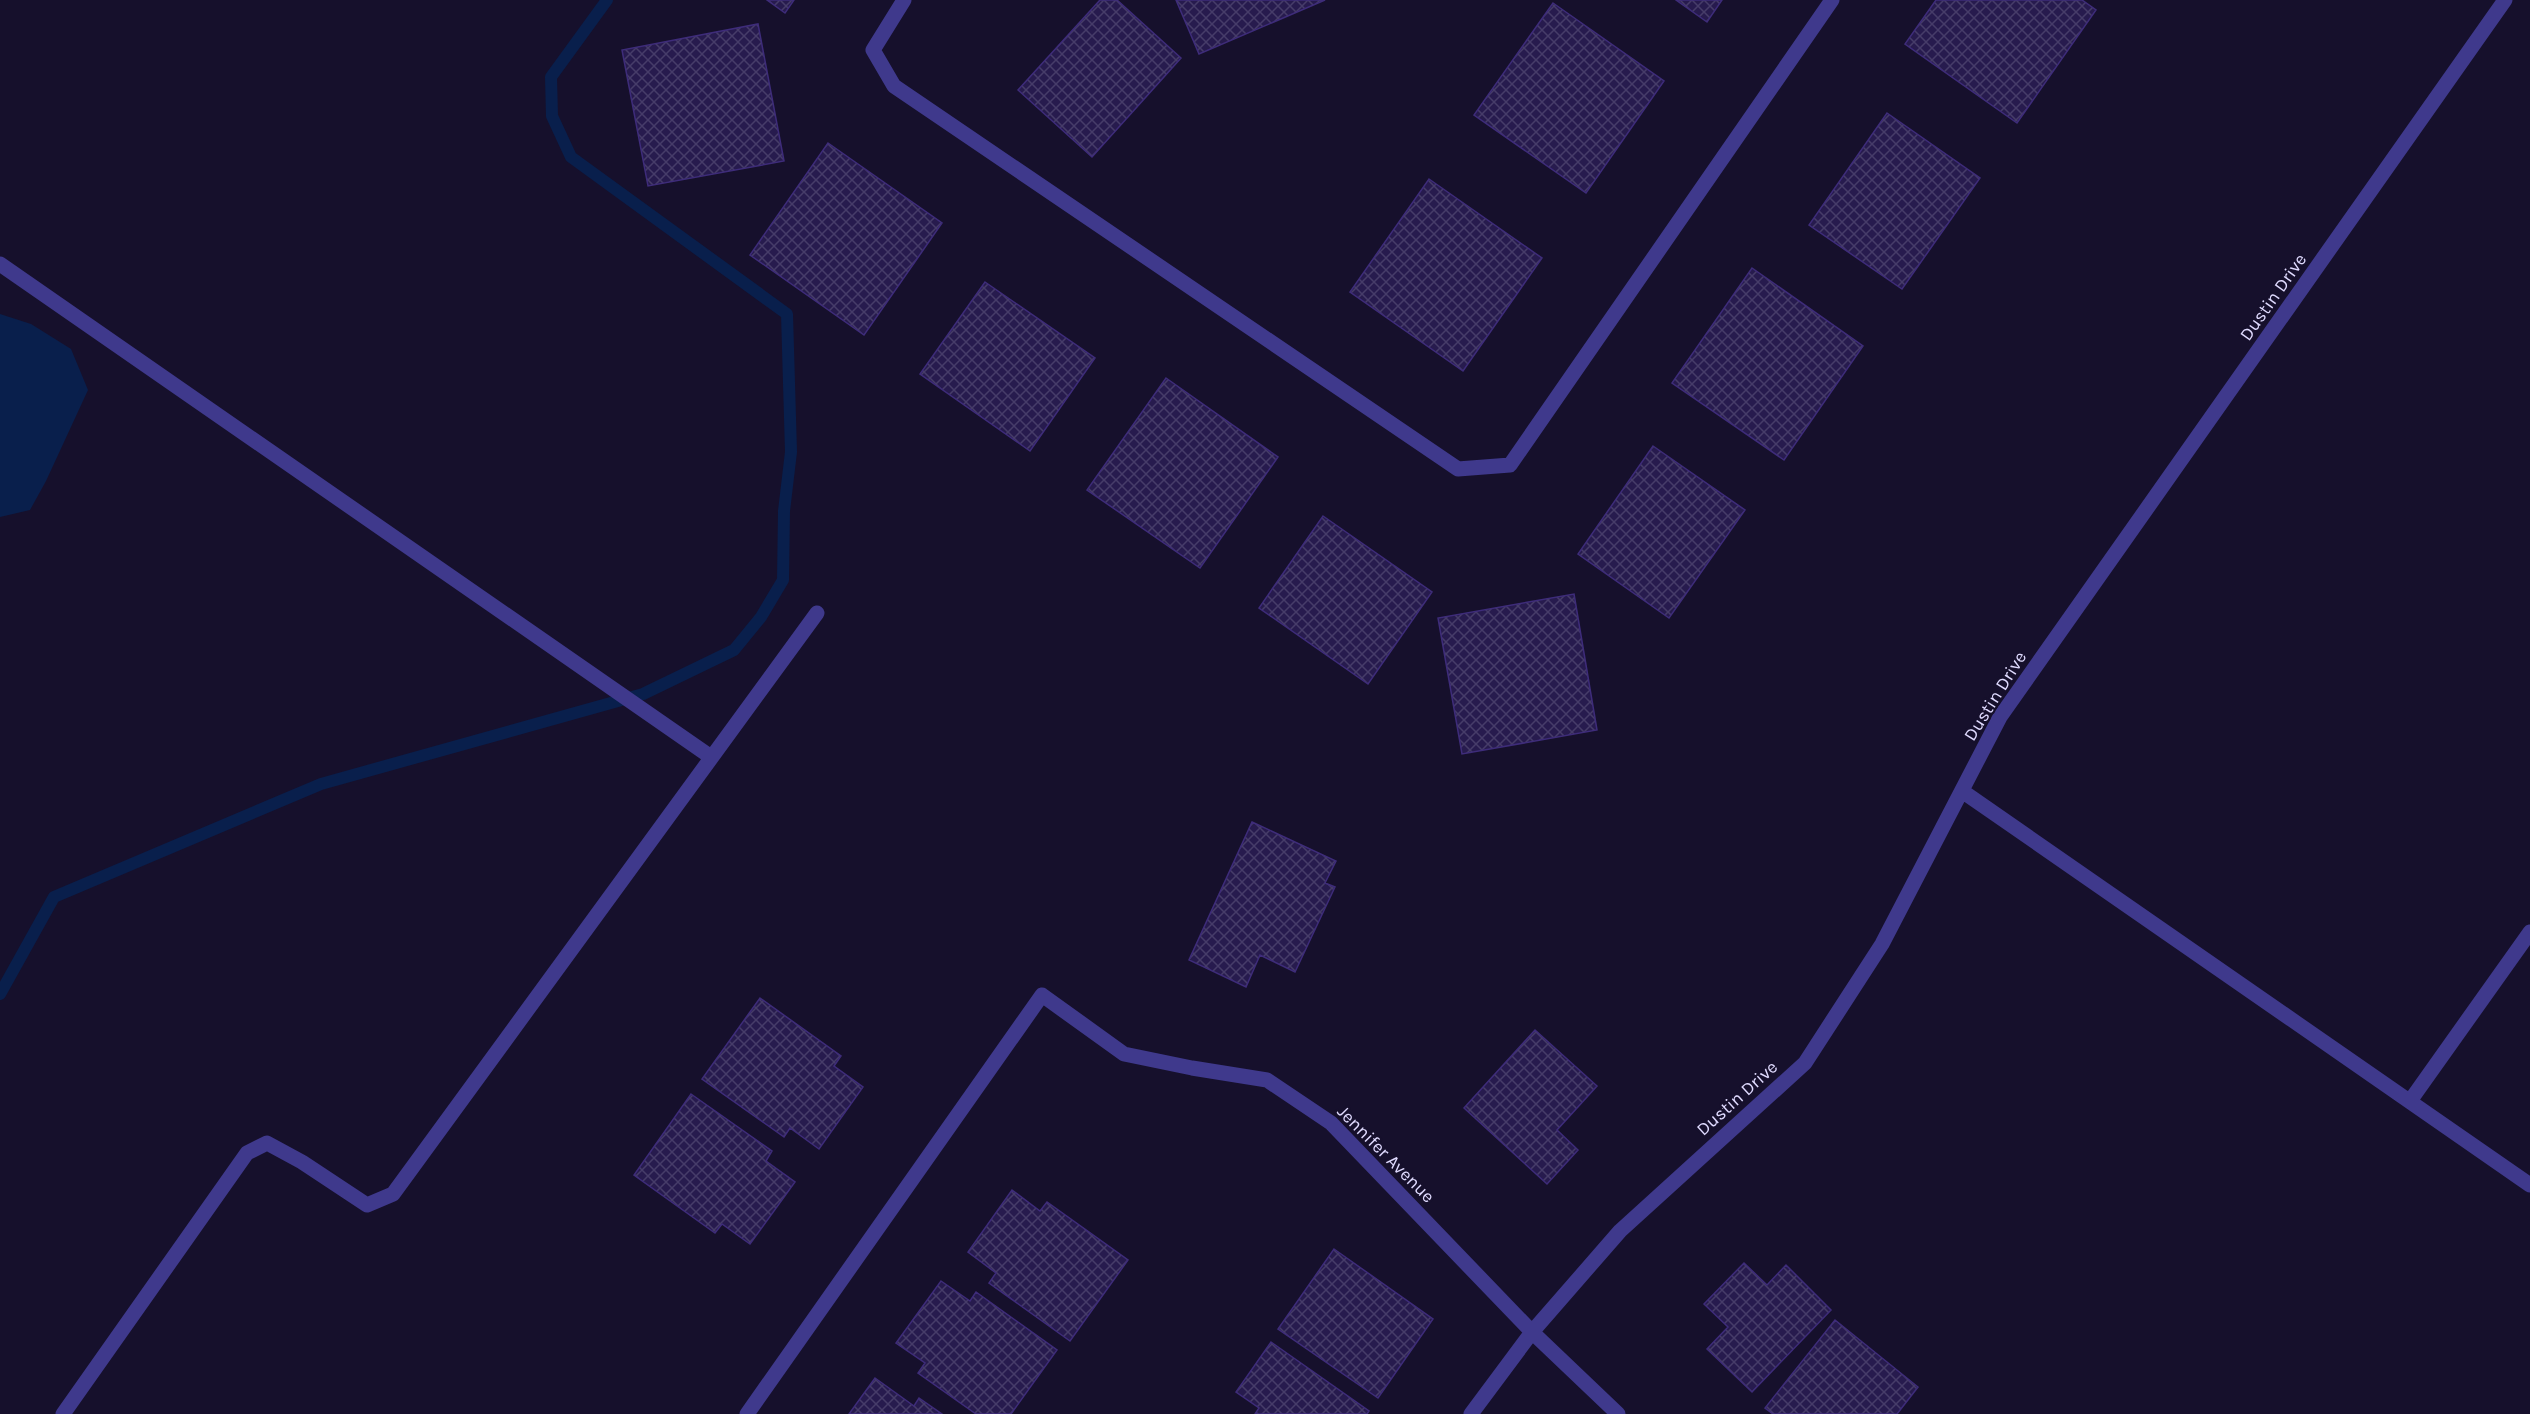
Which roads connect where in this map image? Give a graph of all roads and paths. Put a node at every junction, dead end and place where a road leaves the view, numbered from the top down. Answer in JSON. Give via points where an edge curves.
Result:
{"nodes":[{"id":1,"x":904,"y":0,"type":"edge"},
{"id":2,"x":1832,"y":0,"type":"edge"},
{"id":3,"x":2505,"y":0,"type":"edge"},
{"id":4,"x":0,"y":264,"type":"edge"},
{"id":5,"x":818,"y":613,"type":"dead end"},
{"id":6,"x":711,"y":757,"type":"junction"},
{"id":7,"x":1962,"y":791,"type":"junction"},
{"id":8,"x":2530,"y":932,"type":"edge"},
{"id":9,"x":2410,"y":1101,"type":"junction"},
{"id":10,"x":2530,"y":1185,"type":"edge"},
{"id":11,"x":1532,"y":1332,"type":"junction"},
{"id":12,"x":63,"y":1414,"type":"edge"},
{"id":13,"x":747,"y":1414,"type":"edge"},
{"id":14,"x":1471,"y":1414,"type":"edge"},
{"id":15,"x":1618,"y":1414,"type":"edge"}],
"edges":[{"from":1,"to":2,"type":"street","via":[[873,50],[894,86],[1458,470],[1510,465]]},
{"from":3,"to":7,"type":"street","name":"Dustin Drive","via":[[2000,717]]},
{"from":4,"to":6,"type":"street"},
{"from":5,"to":6,"type":"street"},
{"from":6,"to":12,"type":"street","via":[[393,1194],[367,1205],[267,1143],[247,1153]]},
{"from":7,"to":9,"type":"street"},
{"from":7,"to":11,"type":"street","name":"Dustin Drive","via":[[1882,945],[1805,1063],[1620,1232]]},
{"from":8,"to":9,"type":"street"},
{"from":9,"to":10,"type":"street"},
{"from":11,"to":13,"type":"street","name":"Jennifer Avenue","via":[[1331,1123],[1267,1080],[1124,1054],[1042,995]]},
{"from":11,"to":14,"type":"street","name":"Dustin Drive"},
{"from":11,"to":15,"type":"street","name":"Jennifer Avenue"}]}
